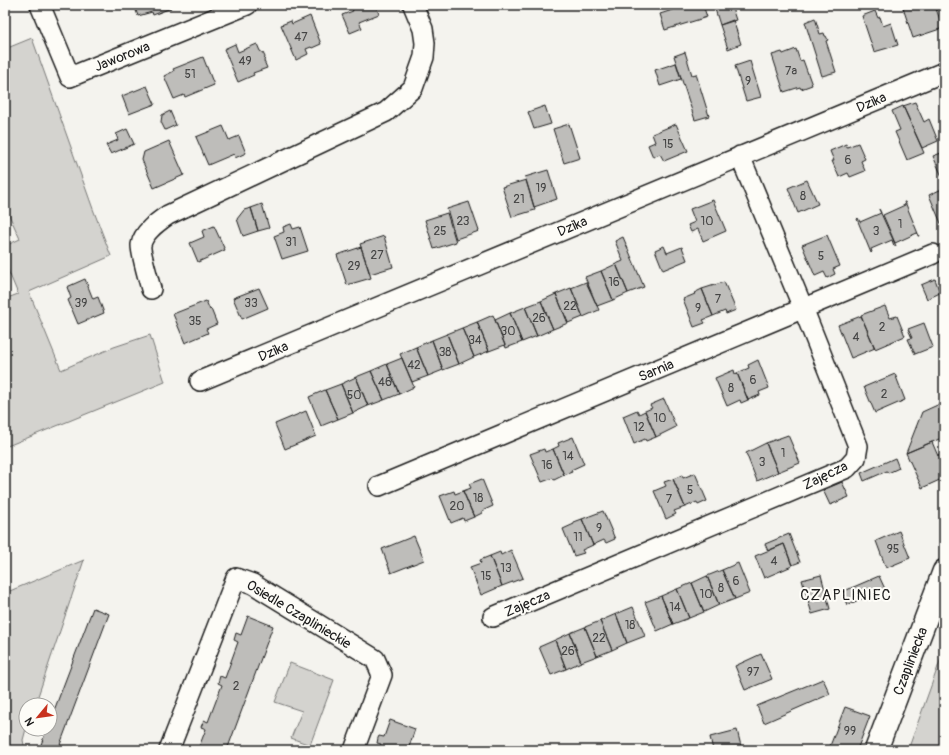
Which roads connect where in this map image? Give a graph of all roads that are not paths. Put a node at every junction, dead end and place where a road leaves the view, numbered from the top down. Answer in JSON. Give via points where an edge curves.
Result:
{"nodes":[{"id":1,"x":40,"y":5,"type":"edge"},
{"id":2,"x":247,"y":5,"type":"edge"},
{"id":3,"x":413,"y":5,"type":"edge"},
{"id":4,"x":944,"y":72,"type":"edge"},
{"id":5,"x":740,"y":156,"type":"junction"},
{"id":6,"x":934,"y":254,"type":"dead end"},
{"id":7,"x":151,"y":288,"type":"dead end"},
{"id":8,"x":803,"y":308,"type":"junction"},
{"id":9,"x":200,"y":382,"type":"dead end"},
{"id":10,"x":379,"y":486,"type":"dead end"},
{"id":11,"x":944,"y":571,"type":"edge"},
{"id":12,"x":492,"y":617,"type":"dead end"},
{"id":13,"x":169,"y":750,"type":"edge"},
{"id":14,"x":354,"y":750,"type":"edge"},
{"id":15,"x":876,"y":750,"type":"edge"}],
"edges":[{"from":1,"to":2,"type":"street","name":"Jaworowa","via":[[70,77]]},
{"from":3,"to":7,"type":"street","via":[[423,29],[425,43],[424,57],[412,88],[386,112],[168,215],[156,224],[147,233],[141,246]]},
{"from":4,"to":5,"type":"street","name":"Dzika"},
{"from":5,"to":8,"type":"street","name":"Zajęcza"},
{"from":5,"to":9,"type":"street","name":"Dzika"},
{"from":6,"to":8,"type":"street","name":"Sarnia"},
{"from":8,"to":10,"type":"street","name":"Sarnia"},
{"from":8,"to":12,"type":"street","name":"Zajęcza","via":[[858,446],[856,458],[847,468]]},
{"from":11,"to":15,"type":"main road","name":"Czapliniecka"},
{"from":13,"to":14,"type":"street","name":"Osiedle Czaplinieckie","via":[[236,578],[253,584],[375,659],[382,675]]}]}
